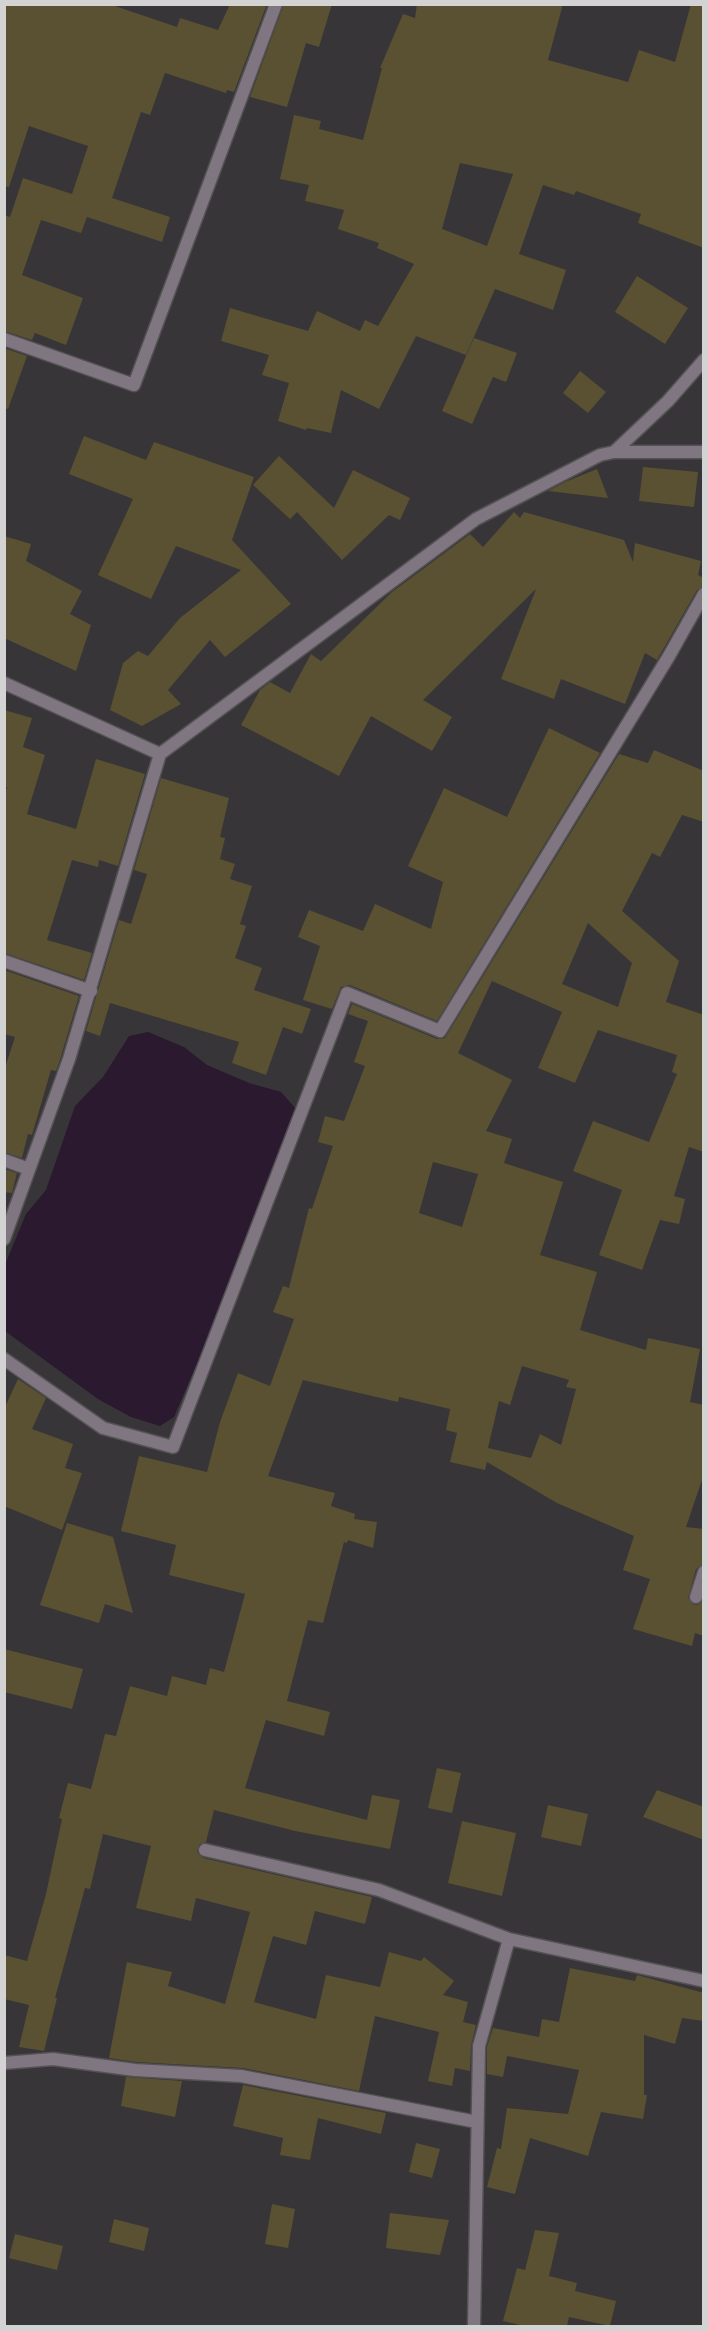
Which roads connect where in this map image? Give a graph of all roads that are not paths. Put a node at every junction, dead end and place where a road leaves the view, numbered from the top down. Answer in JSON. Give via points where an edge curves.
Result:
{"nodes":[{"id":1,"x":276,"y":4,"type":"edge"},
{"id":2,"x":4,"y":339,"type":"edge"},
{"id":3,"x":704,"y":360,"type":"edge"},
{"id":4,"x":614,"y":452,"type":"junction"},
{"id":5,"x":704,"y":452,"type":"edge"},
{"id":6,"x":704,"y":594,"type":"edge"},
{"id":7,"x":4,"y":683,"type":"edge"},
{"id":8,"x":160,"y":754,"type":"junction"},
{"id":9,"x":4,"y":961,"type":"edge"},
{"id":10,"x":91,"y":991,"type":"junction"},
{"id":11,"x":4,"y":1160,"type":"edge"},
{"id":12,"x":29,"y":1169,"type":"junction"},
{"id":13,"x":4,"y":1239,"type":"edge"},
{"id":14,"x":4,"y":1359,"type":"edge"},
{"id":15,"x":704,"y":1572,"type":"edge"},
{"id":16,"x":696,"y":1598,"type":"dead end"},
{"id":17,"x":205,"y":1851,"type":"dead end"},
{"id":18,"x":509,"y":1939,"type":"junction"},
{"id":19,"x":704,"y":1981,"type":"edge"},
{"id":20,"x":4,"y":2063,"type":"edge"},
{"id":21,"x":477,"y":2122,"type":"junction"},
{"id":22,"x":474,"y":2326,"type":"edge"}],
"edges":[{"from":1,"to":2,"type":"street","via":[[134,385]]},
{"from":3,"to":4,"type":"street"},
{"from":4,"to":5,"type":"street"},
{"from":4,"to":8,"type":"street","via":[[600,455],[476,519]]},
{"from":6,"to":14,"type":"street","via":[[440,1031],[347,993],[173,1447],[103,1428]]},
{"from":7,"to":8,"type":"street"},
{"from":8,"to":10,"type":"street"},
{"from":9,"to":10,"type":"street"},
{"from":10,"to":12,"type":"street"},
{"from":11,"to":12,"type":"street"},
{"from":12,"to":13,"type":"street"},
{"from":15,"to":16,"type":"street"},
{"from":17,"to":18,"type":"street","via":[[379,1890]]},
{"from":18,"to":19,"type":"street"},
{"from":18,"to":21,"type":"street","via":[[478,2046]]},
{"from":20,"to":21,"type":"street","via":[[54,2059],[135,2070],[241,2076]]},
{"from":21,"to":22,"type":"street"}]}
